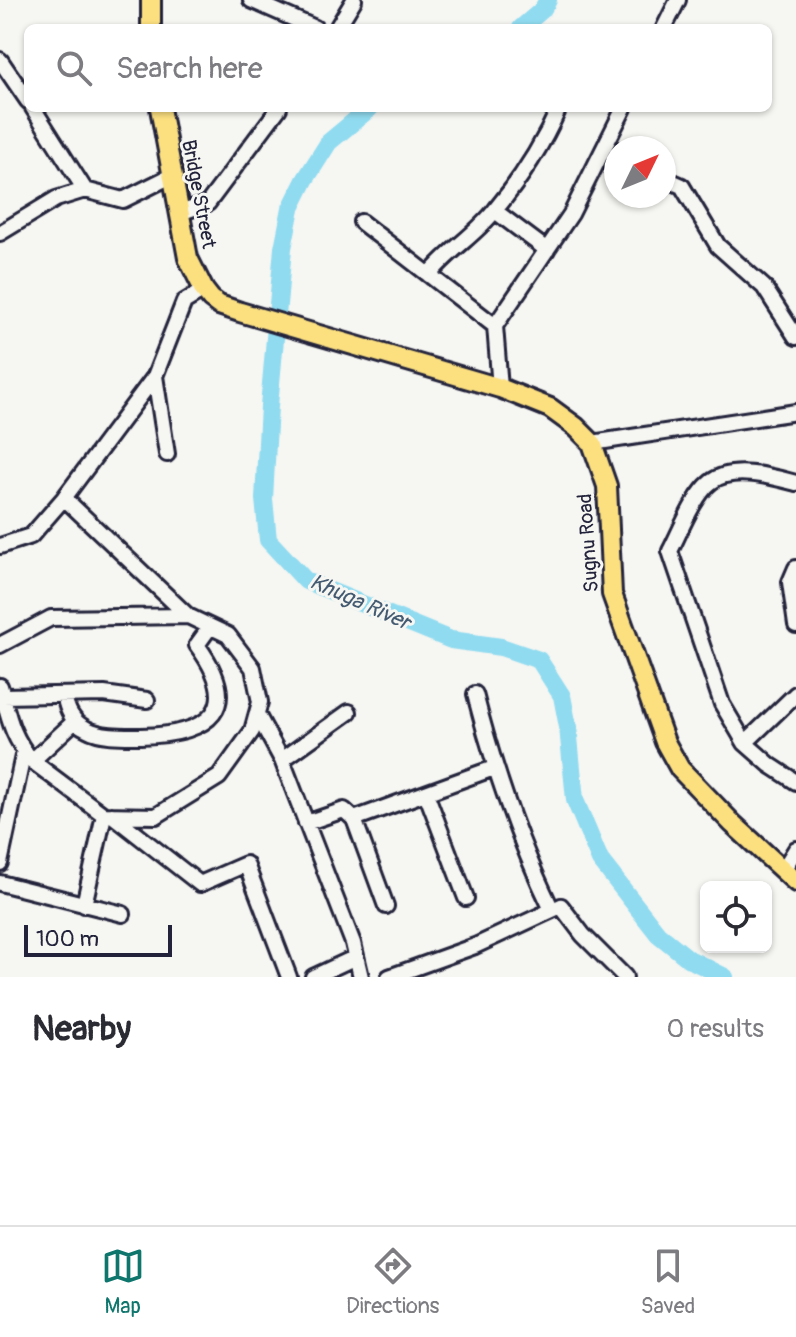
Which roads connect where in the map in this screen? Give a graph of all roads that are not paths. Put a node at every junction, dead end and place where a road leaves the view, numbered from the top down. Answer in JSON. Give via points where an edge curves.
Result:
{"nodes":[{"id":1,"x":151,"y":0,"type":"edge"},
{"id":2,"x":251,"y":0,"type":"edge"},
{"id":3,"x":354,"y":0,"type":"edge"},
{"id":4,"x":678,"y":0,"type":"edge"},
{"id":5,"x":151,"y":24,"type":"edge"},
{"id":6,"x":306,"y":24,"type":"edge"},
{"id":7,"x":339,"y":24,"type":"edge"},
{"id":8,"x":666,"y":24,"type":"edge"},
{"id":9,"x":0,"y":60,"type":"edge"},
{"id":10,"x":24,"y":95,"type":"edge"},
{"id":11,"x":36,"y":112,"type":"edge"},
{"id":12,"x":161,"y":112,"type":"edge"},
{"id":13,"x":276,"y":112,"type":"edge"},
{"id":14,"x":557,"y":112,"type":"edge"},
{"id":15,"x":622,"y":112,"type":"edge"},
{"id":16,"x":599,"y":159,"type":"junction"},
{"id":17,"x":604,"y":160,"type":"edge"},
{"id":18,"x":173,"y":175,"type":"junction"},
{"id":19,"x":676,"y":183,"type":"edge"},
{"id":20,"x":85,"y":190,"type":"junction"},
{"id":21,"x":495,"y":211,"type":"junction"},
{"id":22,"x":180,"y":213,"type":"junction"},
{"id":23,"x":361,"y":222,"type":"dead end"},
{"id":24,"x":0,"y":233,"type":"edge"},
{"id":25,"x":547,"y":250,"type":"junction"},
{"id":26,"x":429,"y":275,"type":"junction"},
{"id":27,"x":204,"y":290,"type":"junction"},
{"id":28,"x":495,"y":326,"type":"junction"},
{"id":29,"x":796,"y":337,"type":"edge"},
{"id":30,"x":155,"y":376,"type":"junction"},
{"id":31,"x":500,"y":388,"type":"junction"},
{"id":32,"x":796,"y":412,"type":"edge"},
{"id":33,"x":592,"y":443,"type":"junction"},
{"id":34,"x":167,"y":454,"type":"dead end"},
{"id":35,"x":796,"y":483,"type":"edge"},
{"id":36,"x":64,"y":498,"type":"junction"},
{"id":37,"x":0,"y":546,"type":"edge"},
{"id":38,"x":796,"y":568,"type":"edge"},
{"id":39,"x":188,"y":616,"type":"junction"},
{"id":40,"x":796,"y":625,"type":"edge"},
{"id":41,"x":210,"y":627,"type":"junction"},
{"id":42,"x":0,"y":645,"type":"edge"},
{"id":43,"x":1,"y":691,"type":"edge"},
{"id":44,"x":475,"y":694,"type":"dead end"},
{"id":45,"x":796,"y":694,"type":"edge"},
{"id":46,"x":64,"y":695,"type":"junction"},
{"id":47,"x":147,"y":700,"type":"dead end"},
{"id":48,"x":349,"y":712,"type":"dead end"},
{"id":49,"x":257,"y":714,"type":"junction"},
{"id":50,"x":75,"y":721,"type":"junction"},
{"id":51,"x":745,"y":743,"type":"junction"},
{"id":52,"x":28,"y":756,"type":"junction"},
{"id":53,"x":282,"y":760,"type":"junction"},
{"id":54,"x":494,"y":768,"type":"junction"},
{"id":55,"x":796,"y":782,"type":"edge"},
{"id":56,"x":426,"y":793,"type":"junction"},
{"id":57,"x":108,"y":815,"type":"junction"},
{"id":58,"x":354,"y":819,"type":"junction"},
{"id":59,"x":306,"y":823,"type":"junction"},
{"id":60,"x":796,"y":849,"type":"edge"},
{"id":61,"x":0,"y":863,"type":"edge"},
{"id":62,"x":790,"y":876,"type":"edge"},
{"id":63,"x":0,"y":883,"type":"edge"},
{"id":64,"x":466,"y":898,"type":"dead end"},
{"id":65,"x":84,"y":905,"type":"junction"},
{"id":66,"x":386,"y":906,"type":"dead end"},
{"id":67,"x":552,"y":910,"type":"junction"},
{"id":68,"x":123,"y":914,"type":"dead end"},
{"id":69,"x":356,"y":957,"type":"junction"},
{"id":70,"x":289,"y":977,"type":"edge"},
{"id":71,"x":313,"y":977,"type":"edge"},
{"id":72,"x":361,"y":977,"type":"edge"},
{"id":73,"x":389,"y":977,"type":"edge"},
{"id":74,"x":625,"y":977,"type":"edge"}],
"edges":[{"from":1,"to":5,"type":"main road"},
{"from":2,"to":6,"type":"street"},
{"from":3,"to":7,"type":"street"},
{"from":4,"to":8,"type":"street"},
{"from":9,"to":10,"type":"street"},
{"from":11,"to":20,"type":"street"},
{"from":12,"to":18,"type":"main road","name":"Bridge Street"},
{"from":13,"to":22,"type":"street","via":[[208,203]]},
{"from":14,"to":21,"type":"street"},
{"from":15,"to":16,"type":"street"},
{"from":16,"to":17,"type":"street"},
{"from":16,"to":25,"type":"street"},
{"from":18,"to":20,"type":"street","via":[[123,200]]},
{"from":18,"to":22,"type":"main road","name":"Bridge Street"},
{"from":19,"to":29,"type":"street","via":[[718,246],[764,287]]},
{"from":20,"to":24,"type":"street","via":[[56,199]]},
{"from":21,"to":25,"type":"street"},
{"from":21,"to":26,"type":"street"},
{"from":22,"to":27,"type":"main road","name":"Bridge Street","via":[[188,258]]},
{"from":23,"to":26,"type":"street"},
{"from":25,"to":28,"type":"street"},
{"from":26,"to":28,"type":"street"},
{"from":27,"to":30,"type":"street","via":[[184,302]]},
{"from":27,"to":31,"type":"main road","name":"Sugnu Road","via":[[219,305],[240,312]]},
{"from":28,"to":31,"type":"street"},
{"from":30,"to":34,"type":"street"},
{"from":30,"to":36,"type":"street"},
{"from":31,"to":33,"type":"main road","name":"Sugnu Road","via":[[550,408]]},
{"from":32,"to":33,"type":"street"},
{"from":33,"to":62,"type":"main road","name":"Sugnu Road","via":[[607,486],[612,594],[665,742],[680,769]]},
{"from":35,"to":51,"type":"street","via":[[735,473],[713,480],[670,551],[722,704]]},
{"from":36,"to":37,"type":"street","via":[[31,536]]},
{"from":36,"to":39,"type":"street"},
{"from":38,"to":40,"type":"street","via":[[790,582]]},
{"from":39,"to":41,"type":"street"},
{"from":39,"to":42,"type":"street","via":[[51,618]]},
{"from":41,"to":49,"type":"street","via":[[228,635],[253,668],[260,702]]},
{"from":41,"to":50,"type":"street","via":[[197,645],[212,666],[221,694],[219,704],[199,725],[167,735],[129,736],[93,732]]},
{"from":43,"to":46,"type":"street"},
{"from":43,"to":52,"type":"street","via":[[15,739]]},
{"from":44,"to":54,"type":"street"},
{"from":45,"to":51,"type":"street"},
{"from":46,"to":47,"type":"street"},
{"from":46,"to":50,"type":"street"},
{"from":48,"to":53,"type":"street"},
{"from":49,"to":53,"type":"street"},
{"from":49,"to":57,"type":"street","via":[[252,731],[219,777],[156,816]]},
{"from":50,"to":52,"type":"street"},
{"from":51,"to":55,"type":"street"},
{"from":52,"to":57,"type":"street"},
{"from":52,"to":61,"type":"street"},
{"from":53,"to":59,"type":"street"},
{"from":54,"to":56,"type":"street"},
{"from":54,"to":67,"type":"street"},
{"from":56,"to":58,"type":"street"},
{"from":56,"to":64,"type":"street"},
{"from":57,"to":65,"type":"street"},
{"from":57,"to":70,"type":"street","via":[[200,884],[246,864]]},
{"from":58,"to":59,"type":"street","via":[[344,810]]},
{"from":58,"to":66,"type":"street"},
{"from":59,"to":69,"type":"street"},
{"from":60,"to":62,"type":"street"},
{"from":63,"to":65,"type":"street"},
{"from":65,"to":68,"type":"street"},
{"from":67,"to":73,"type":"street","via":[[475,946]]},
{"from":67,"to":74,"type":"street","via":[[561,906]]},
{"from":69,"to":71,"type":"street"},
{"from":69,"to":72,"type":"street"}]}
